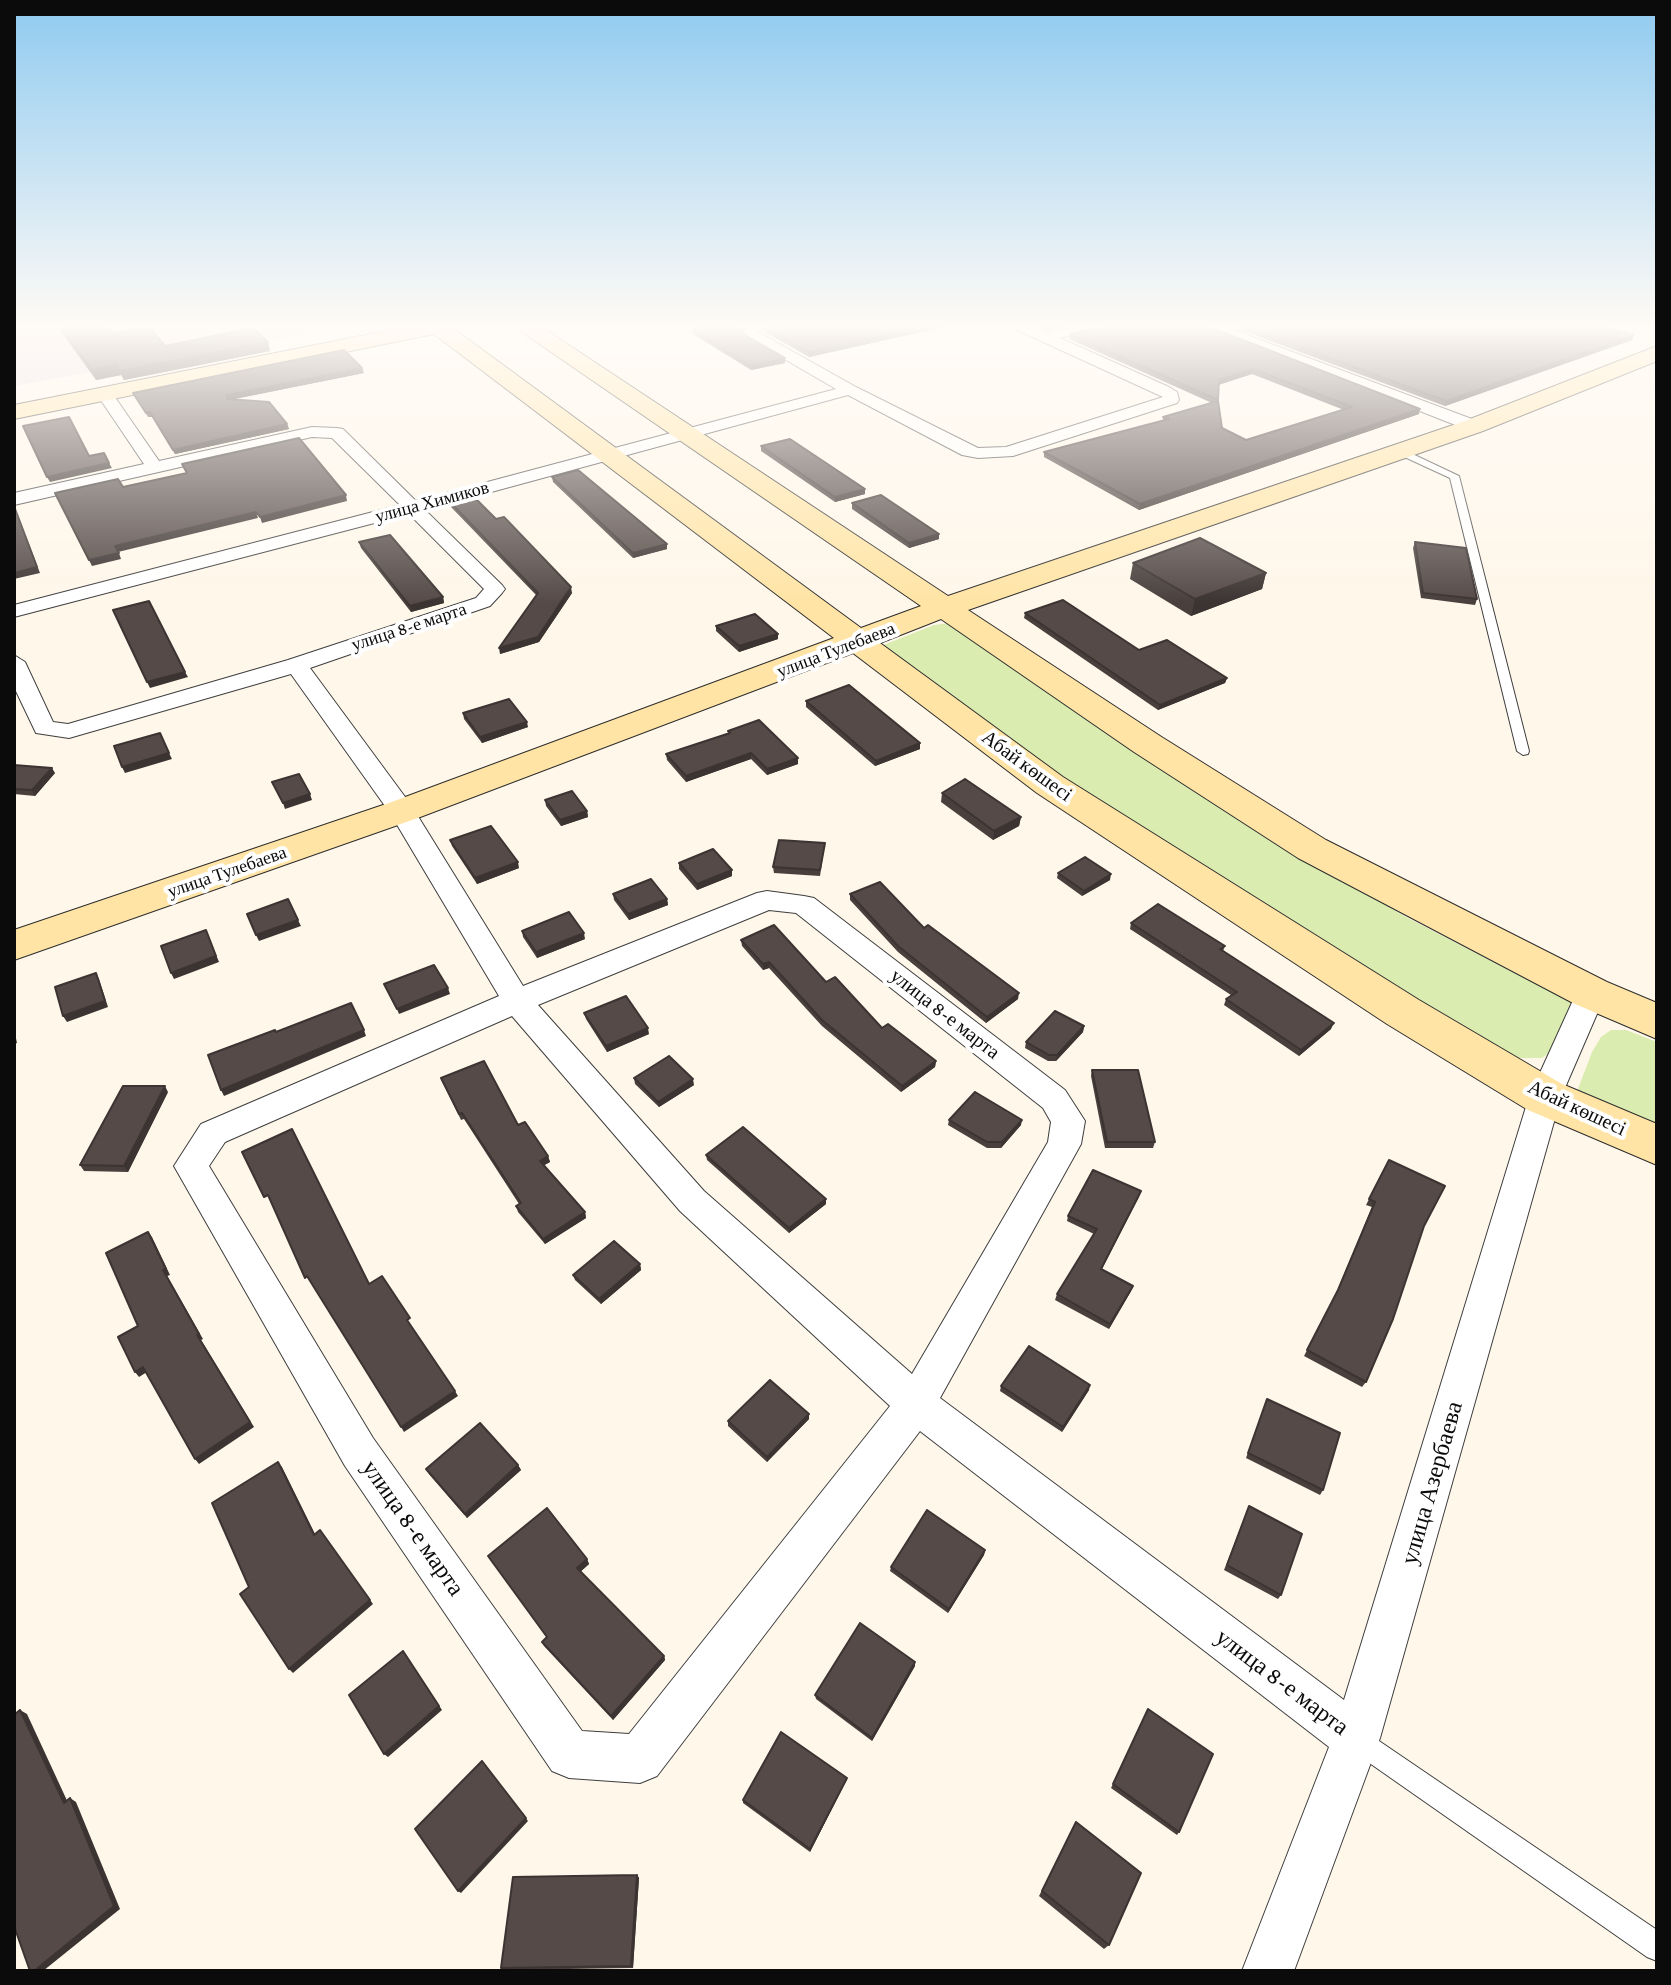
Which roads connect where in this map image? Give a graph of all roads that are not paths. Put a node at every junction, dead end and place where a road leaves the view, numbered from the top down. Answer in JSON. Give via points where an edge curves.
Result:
{"nodes":[{"id":1,"x":122,"y":419,"type":"edge"},
{"id":2,"x":563,"y":419,"type":"edge"},
{"id":3,"x":668,"y":419,"type":"edge"},
{"id":4,"x":740,"y":419,"type":"edge"},
{"id":5,"x":905,"y":419,"type":"edge"},
{"id":6,"x":1112,"y":419,"type":"edge"},
{"id":7,"x":1455,"y":419,"type":"edge"},
{"id":8,"x":1492,"y":419,"type":"edge"},
{"id":9,"x":1474,"y":426,"type":"junction"},
{"id":10,"x":688,"y":432,"type":"junction"},
{"id":11,"x":1401,"y":452,"type":"junction"},
{"id":12,"x":610,"y":453,"type":"junction"},
{"id":13,"x":156,"y":469,"type":"junction"},
{"id":14,"x":14,"y":499,"type":"edge"},
{"id":15,"x":411,"y":508,"type":"junction"},
{"id":16,"x":946,"y":607,"type":"junction"},
{"id":17,"x":14,"y":611,"type":"edge"},
{"id":18,"x":859,"y":642,"type":"junction"},
{"id":19,"x":14,"y":662,"type":"edge"},
{"id":20,"x":296,"y":665,"type":"junction"},
{"id":21,"x":1523,"y":751,"type":"dead end"},
{"id":22,"x":402,"y":811,"type":"junction"},
{"id":23,"x":14,"y":945,"type":"edge"},
{"id":24,"x":1591,"y":993,"type":"junction"},
{"id":25,"x":517,"y":1001,"type":"junction"},
{"id":26,"x":1657,"y":1022,"type":"edge"},
{"id":27,"x":1545,"y":1097,"type":"junction"},
{"id":28,"x":1657,"y":1145,"type":"edge"},
{"id":29,"x":916,"y":1404,"type":"junction"},
{"id":30,"x":1356,"y":1738,"type":"junction"},
{"id":31,"x":1657,"y":1947,"type":"edge"},
{"id":32,"x":1268,"y":1971,"type":"edge"}],
"edges":[{"from":1,"to":13,"type":"street"},
{"from":2,"to":12,"type":"street","name":"Абай көшесі"},
{"from":3,"to":10,"type":"street"},
{"from":4,"to":10,"type":"street","name":"улица Химиков"},
{"from":5,"to":6,"type":"street","via":[[968,451],[992,454]]},
{"from":7,"to":9,"type":"street"},
{"from":8,"to":9,"type":"street","name":"улица Тулебаева"},
{"from":9,"to":11,"type":"street","name":"улица Тулебаева"},
{"from":10,"to":12,"type":"street","name":"улица Химиков"},
{"from":10,"to":16,"type":"street"},
{"from":11,"to":16,"type":"street","name":"улица Тулебаева"},
{"from":11,"to":21,"type":"lane","via":[[1454,476]]},
{"from":12,"to":15,"type":"street","name":"улица Химиков"},
{"from":12,"to":18,"type":"street","name":"Абай көшесі"},
{"from":13,"to":14,"type":"street","name":"улица 8-е марта"},
{"from":13,"to":15,"type":"street","name":"улица 8-е марта","via":[[312,432],[337,433]]},
{"from":15,"to":17,"type":"street","name":"улица Химиков"},
{"from":15,"to":20,"type":"street","name":"улица 8-е марта","via":[[495,589],[483,602]]},
{"from":16,"to":18,"type":"street","name":"улица Тулебаева"},
{"from":16,"to":24,"type":"street","via":[[1312,849]]},
{"from":18,"to":22,"type":"street","name":"улица Тулебаева"},
{"from":18,"to":27,"type":"street","name":"Абай көшесі","via":[[1050,785]]},
{"from":19,"to":20,"type":"street","name":"улица 8-е марта","via":[[44,728],[69,731]]},
{"from":20,"to":22,"type":"street","name":"улица 8-е марта"},
{"from":22,"to":23,"type":"street","name":"улица Тулебаева"},
{"from":22,"to":25,"type":"street","name":"улица 8-е марта"},
{"from":24,"to":26,"type":"street"},
{"from":24,"to":27,"type":"street","name":"улица Азербаева"},
{"from":25,"to":29,"type":"street","name":"улица 8-е марта","via":[[692,1201]]},
{"from":25,"to":29,"type":"street","name":"улица 8-е марта","via":[[767,900],[804,905],[1054,1099],[1068,1121],[1064,1144]]},
{"from":25,"to":29,"type":"street","name":"улица 8-е марта","via":[[213,1133],[191,1166],[359,1452],[569,1754],[640,1759]]},
{"from":27,"to":28,"type":"street","name":"Абай көшесі"},
{"from":27,"to":30,"type":"street","name":"улица Азербаева"},
{"from":29,"to":30,"type":"street","name":"улица 8-е марта"},
{"from":30,"to":31,"type":"lane","name":"улица 8-е марта"},
{"from":30,"to":32,"type":"street","name":"улица Азербаева"}]}
